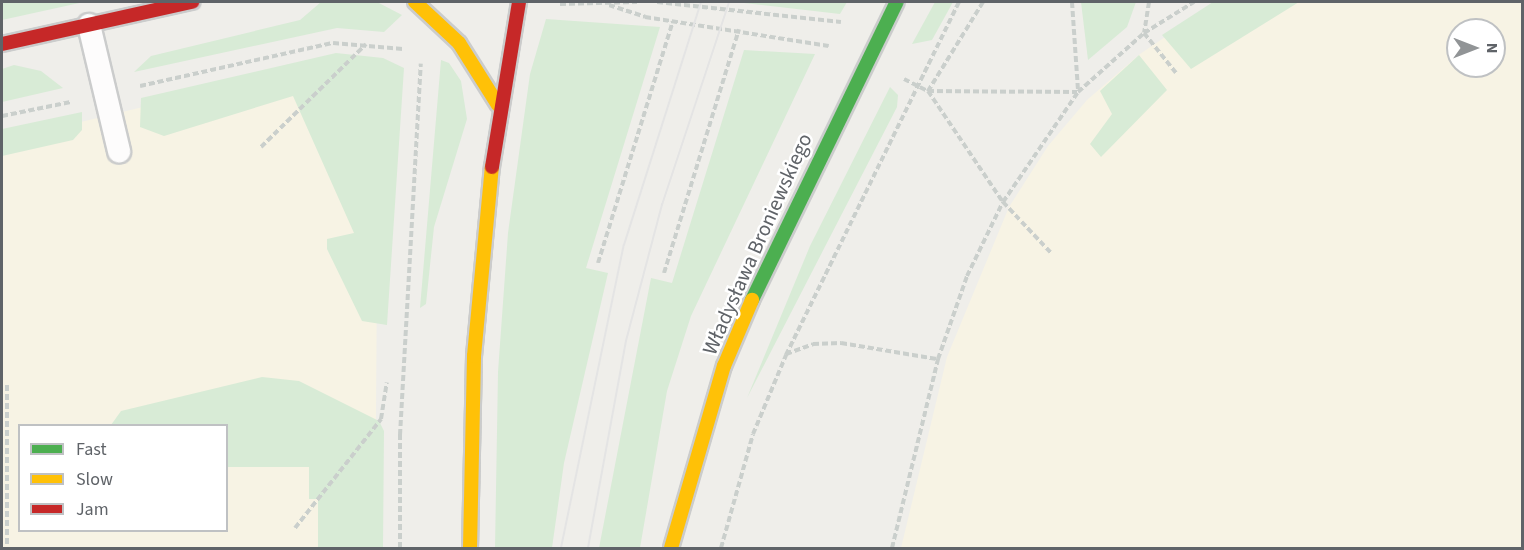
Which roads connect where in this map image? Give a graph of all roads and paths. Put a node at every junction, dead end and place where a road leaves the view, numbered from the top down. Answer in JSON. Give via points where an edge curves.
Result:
{"nodes":[{"id":1,"x":192,"y":2,"type":"edge"},
{"id":2,"x":415,"y":2,"type":"edge"},
{"id":3,"x":519,"y":2,"type":"edge"},
{"id":4,"x":637,"y":2,"type":"edge"},
{"id":5,"x":657,"y":2,"type":"edge"},
{"id":6,"x":897,"y":2,"type":"edge"},
{"id":7,"x":959,"y":2,"type":"edge"},
{"id":8,"x":983,"y":2,"type":"edge"},
{"id":9,"x":1071,"y":2,"type":"edge"},
{"id":10,"x":1149,"y":2,"type":"edge"},
{"id":11,"x":1194,"y":2,"type":"edge"},
{"id":12,"x":548,"y":4,"type":"dead end"},
{"id":13,"x":835,"y":19,"type":"dead end"},
{"id":14,"x":673,"y":21,"type":"dead end"},
{"id":15,"x":89,"y":25,"type":"junction"},
{"id":16,"x":739,"y":29,"type":"dead end"},
{"id":17,"x":1144,"y":33,"type":"junction"},
{"id":18,"x":2,"y":44,"type":"edge"},
{"id":19,"x":366,"y":44,"type":"junction"},
{"id":20,"x":414,"y":51,"type":"dead end"},
{"id":21,"x":422,"y":52,"type":"dead end"},
{"id":22,"x":1176,"y":73,"type":"dead end"},
{"id":23,"x":134,"y":87,"type":"dead end"},
{"id":24,"x":1078,"y":92,"type":"junction"},
{"id":25,"x":76,"y":101,"type":"dead end"},
{"id":26,"x":498,"y":105,"type":"junction"},
{"id":27,"x":2,"y":116,"type":"edge"},
{"id":28,"x":261,"y":147,"type":"dead end"},
{"id":29,"x":118,"y":152,"type":"dead end"},
{"id":30,"x":1003,"y":202,"type":"junction"},
{"id":31,"x":1051,"y":253,"type":"dead end"},
{"id":32,"x":598,"y":262,"type":"dead end"},
{"id":33,"x":664,"y":273,"type":"dead end"},
{"id":34,"x":786,"y":355,"type":"junction"},
{"id":35,"x":938,"y":359,"type":"junction"},
{"id":36,"x":387,"y":382,"type":"dead end"},
{"id":37,"x":7,"y":385,"type":"dead end"},
{"id":38,"x":295,"y":528,"type":"dead end"},
{"id":39,"x":7,"y":549,"type":"edge"},
{"id":40,"x":400,"y":549,"type":"edge"},
{"id":41,"x":470,"y":549,"type":"edge"},
{"id":42,"x":671,"y":549,"type":"edge"},
{"id":43,"x":722,"y":549,"type":"edge"},
{"id":44,"x":892,"y":549,"type":"edge"}],
"edges":[{"from":1,"to":15,"type":"main road"},
{"from":2,"to":26,"type":"main road","via":[[459,43]]},
{"from":3,"to":26,"type":"main road"},
{"from":4,"to":12,"type":"path"},
{"from":5,"to":13,"type":"path"},
{"from":6,"to":42,"type":"main road","name":"Władysława Broniewskiego","via":[[780,234],[724,366]]},
{"from":7,"to":34,"type":"path"},
{"from":8,"to":30,"type":"path","via":[[928,91]]},
{"from":9,"to":24,"type":"path"},
{"from":10,"to":17,"type":"path"},
{"from":11,"to":17,"type":"path"},
{"from":14,"to":32,"type":"path"},
{"from":15,"to":18,"type":"main road"},
{"from":15,"to":29,"type":"lane"},
{"from":16,"to":33,"type":"path"},
{"from":17,"to":22,"type":"path"},
{"from":17,"to":24,"type":"path"},
{"from":19,"to":20,"type":"path"},
{"from":19,"to":23,"type":"path","via":[[312,46]]},
{"from":19,"to":28,"type":"path"},
{"from":21,"to":40,"type":"path","via":[[400,435]]},
{"from":24,"to":30,"type":"path"},
{"from":25,"to":27,"type":"path"},
{"from":26,"to":41,"type":"main road","via":[[474,356]]},
{"from":30,"to":31,"type":"path"},
{"from":30,"to":35,"type":"path","via":[[967,276]]},
{"from":34,"to":35,"type":"path","via":[[813,344],[841,343]]},
{"from":34,"to":43,"type":"path","via":[[753,434]]},
{"from":35,"to":44,"type":"path"},
{"from":36,"to":38,"type":"path","via":[[381,419]]},
{"from":37,"to":39,"type":"path"}]}
